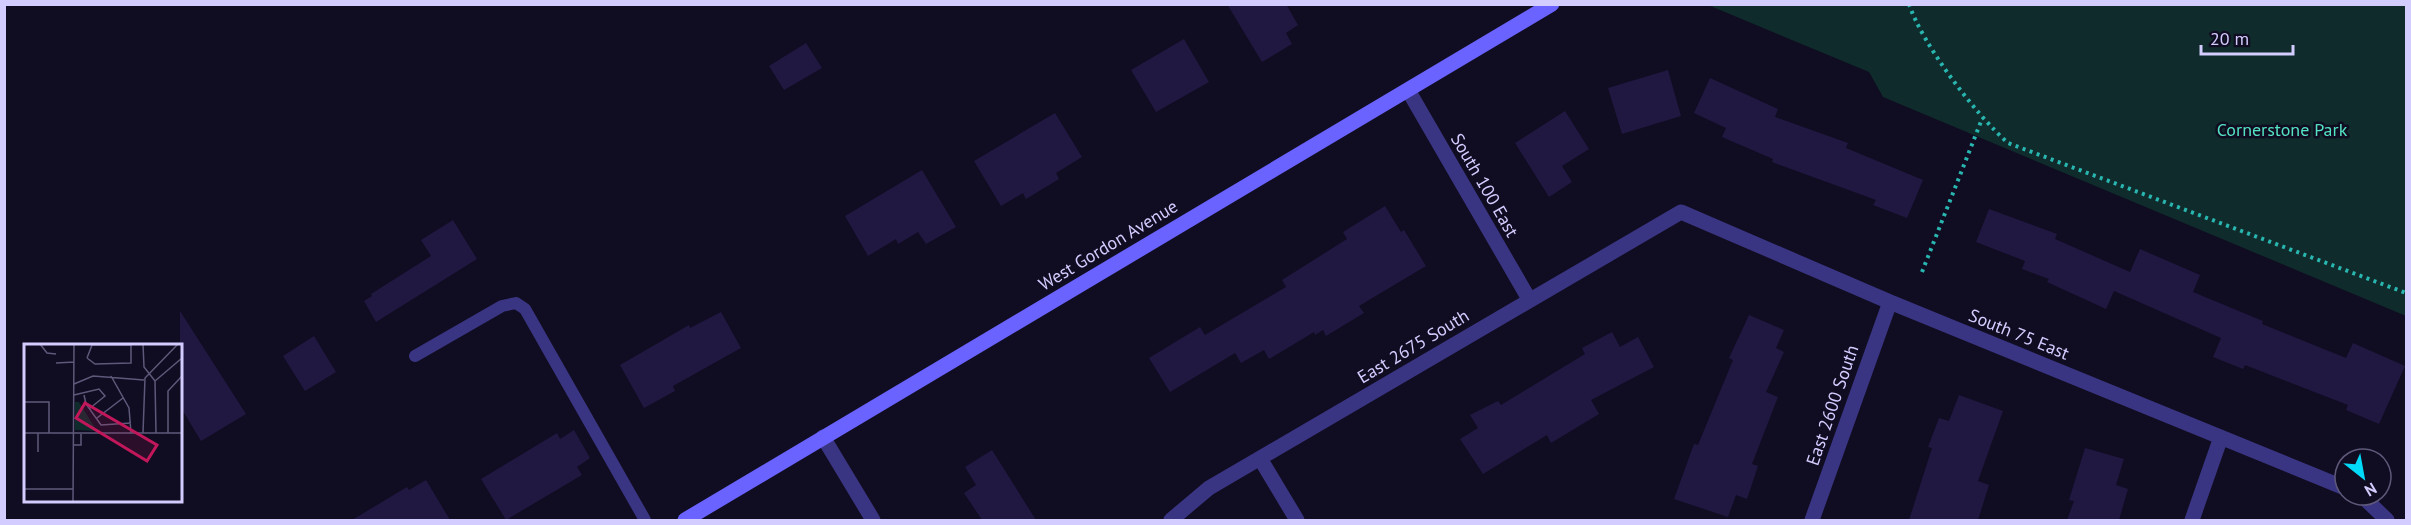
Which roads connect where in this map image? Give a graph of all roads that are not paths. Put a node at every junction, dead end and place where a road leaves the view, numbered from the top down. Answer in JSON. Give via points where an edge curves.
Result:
{"nodes":[{"id":1,"x":1552,"y":4,"type":"edge"},
{"id":2,"x":1408,"y":90,"type":"junction"},
{"id":3,"x":1681,"y":212,"type":"joint"},
{"id":4,"x":1529,"y":299,"type":"junction"},
{"id":5,"x":1890,"y":302,"type":"junction"},
{"id":6,"x":415,"y":356,"type":"dead end"},
{"id":7,"x":823,"y":436,"type":"junction"},
{"id":8,"x":2221,"y":437,"type":"junction"},
{"id":9,"x":1261,"y":460,"type":"junction"},
{"id":10,"x":2333,"y":483,"type":"edge"},
{"id":11,"x":2373,"y":507,"type":"edge"},
{"id":12,"x":645,"y":520,"type":"edge"},
{"id":13,"x":685,"y":520,"type":"edge"},
{"id":14,"x":873,"y":520,"type":"edge"},
{"id":15,"x":1171,"y":520,"type":"edge"},
{"id":16,"x":1297,"y":520,"type":"edge"},
{"id":17,"x":1812,"y":520,"type":"edge"},
{"id":18,"x":2192,"y":520,"type":"edge"},
{"id":19,"x":2387,"y":520,"type":"edge"}],
"edges":[{"from":1,"to":2,"type":"main road","name":"West Gordon Avenue"},
{"from":2,"to":4,"type":"street","name":"South 100 East"},
{"from":2,"to":7,"type":"main road","name":"West Gordon Avenue"},
{"from":3,"to":4,"type":"street","name":"East 2675 South"},
{"from":3,"to":5,"type":"street","name":"South 75 East"},
{"from":4,"to":9,"type":"street","name":"East 2675 South"},
{"from":5,"to":8,"type":"street","name":"South 75 East"},
{"from":5,"to":17,"type":"street","name":"East 2600 South"},
{"from":6,"to":12,"type":"lane","via":[[502,306],[516,303],[525,309]]},
{"from":7,"to":13,"type":"main road","name":"West Gordon Avenue"},
{"from":7,"to":14,"type":"street"},
{"from":8,"to":10,"type":"street","name":"South 75 East"},
{"from":8,"to":18,"type":"street"},
{"from":9,"to":15,"type":"street","name":"East 2675 South","via":[[1209,488]]},
{"from":9,"to":16,"type":"street"},
{"from":11,"to":19,"type":"street"}]}
